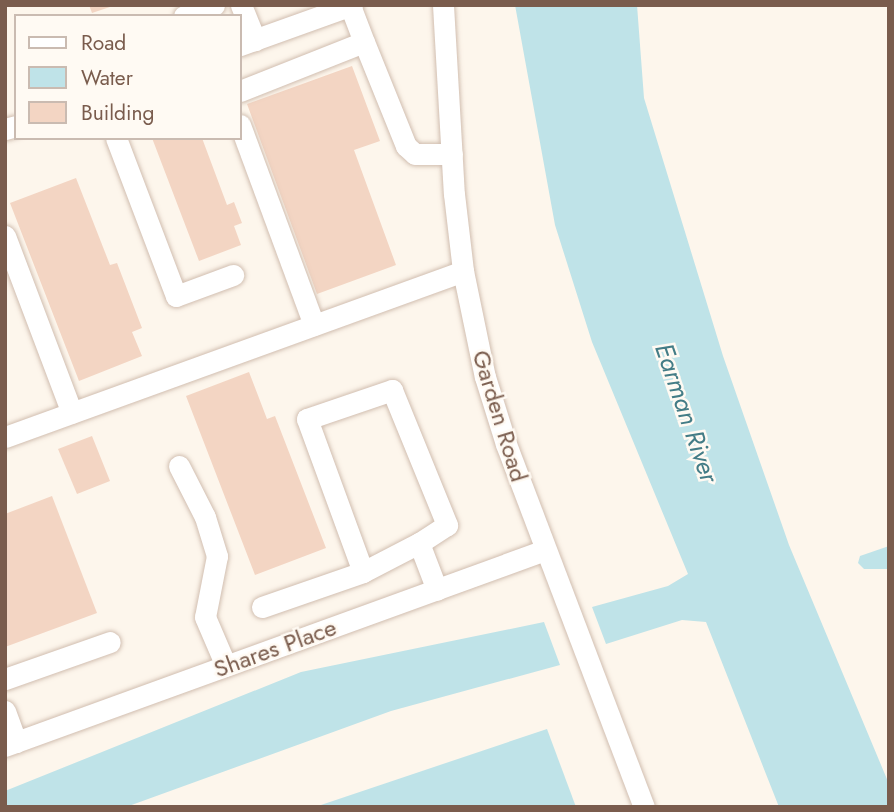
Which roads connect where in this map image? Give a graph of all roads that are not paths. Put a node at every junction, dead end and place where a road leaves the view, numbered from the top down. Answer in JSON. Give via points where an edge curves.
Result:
{"nodes":[{"id":1,"x":214,"y":5,"type":"edge"},
{"id":2,"x":241,"y":5,"type":"edge"},
{"id":3,"x":443,"y":5,"type":"edge"},
{"id":4,"x":351,"y":6,"type":"edge"},
{"id":5,"x":189,"y":14,"type":"edge"},
{"id":6,"x":295,"y":15,"type":"edge"},
{"id":7,"x":364,"y":42,"type":"junction"},
{"id":8,"x":247,"y":43,"type":"edge"},
{"id":9,"x":242,"y":90,"type":"edge"},
{"id":10,"x":242,"y":130,"type":"edge"},
{"id":11,"x":117,"y":140,"type":"edge"},
{"id":12,"x":452,"y":154,"type":"junction"},
{"id":13,"x":5,"y":236,"type":"edge"},
{"id":14,"x":463,"y":271,"type":"junction"},
{"id":15,"x":233,"y":275,"type":"dead end"},
{"id":16,"x":314,"y":325,"type":"junction"},
{"id":17,"x":72,"y":413,"type":"junction"},
{"id":18,"x":5,"y":438,"type":"edge"},
{"id":19,"x":179,"y":466,"type":"dead end"},
{"id":20,"x":419,"y":542,"type":"junction"},
{"id":21,"x":545,"y":550,"type":"junction"},
{"id":22,"x":363,"y":572,"type":"junction"},
{"id":23,"x":437,"y":590,"type":"junction"},
{"id":24,"x":262,"y":607,"type":"dead end"},
{"id":25,"x":110,"y":642,"type":"dead end"},
{"id":26,"x":226,"y":666,"type":"junction"},
{"id":27,"x":5,"y":679,"type":"edge"},
{"id":28,"x":5,"y":711,"type":"edge"},
{"id":29,"x":11,"y":744,"type":"edge"},
{"id":30,"x":645,"y":807,"type":"edge"}],
"edges":[{"from":1,"to":5,"type":"street"},
{"from":2,"to":8,"type":"street"},
{"from":3,"to":12,"type":"street","name":"Garden Road"},
{"from":4,"to":6,"type":"street"},
{"from":4,"to":7,"type":"street"},
{"from":6,"to":8,"type":"street"},
{"from":7,"to":9,"type":"street"},
{"from":7,"to":12,"type":"street","via":[[406,146],[415,154]]},
{"from":10,"to":16,"type":"street"},
{"from":11,"to":15,"type":"street","via":[[176,296]]},
{"from":12,"to":14,"type":"street","name":"Garden Road"},
{"from":13,"to":17,"type":"street"},
{"from":14,"to":16,"type":"street"},
{"from":14,"to":21,"type":"street","name":"Garden Road","via":[[485,377]]},
{"from":16,"to":17,"type":"street"},
{"from":17,"to":18,"type":"street"},
{"from":19,"to":26,"type":"street","via":[[205,517],[217,556],[205,617]]},
{"from":20,"to":22,"type":"street"},
{"from":20,"to":22,"type":"street","via":[[447,525],[391,390],[307,419]]},
{"from":20,"to":23,"type":"street"},
{"from":21,"to":23,"type":"street","name":"Shares Place"},
{"from":21,"to":30,"type":"street","name":"Garden Road"},
{"from":22,"to":24,"type":"street"},
{"from":23,"to":26,"type":"street","name":"Shares Place"},
{"from":25,"to":27,"type":"street"},
{"from":26,"to":29,"type":"street","name":"Shares Place"},
{"from":28,"to":29,"type":"street"}]}
